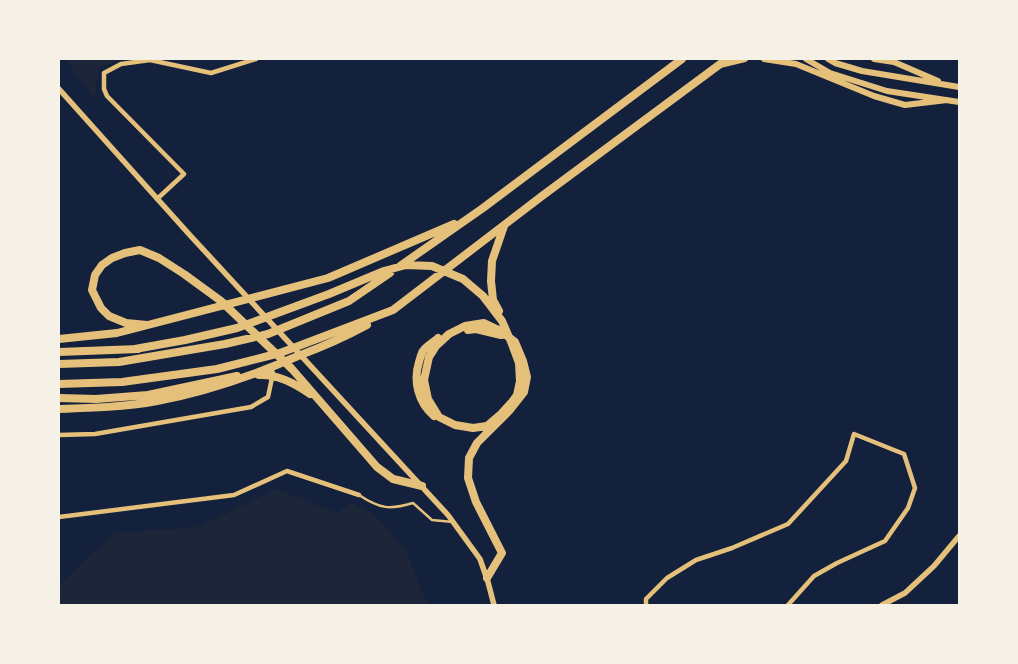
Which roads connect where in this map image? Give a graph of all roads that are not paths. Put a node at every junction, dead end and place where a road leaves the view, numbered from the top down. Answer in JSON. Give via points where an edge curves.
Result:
{"nodes":[{"id":1,"x":256,"y":59,"type":"edge"},
{"id":2,"x":682,"y":59,"type":"edge"},
{"id":3,"x":727,"y":59,"type":"edge"},
{"id":4,"x":745,"y":59,"type":"edge"},
{"id":5,"x":764,"y":59,"type":"edge"},
{"id":6,"x":806,"y":59,"type":"edge"},
{"id":7,"x":828,"y":59,"type":"edge"},
{"id":8,"x":874,"y":59,"type":"edge"},
{"id":9,"x":719,"y":65,"type":"junction"},
{"id":10,"x":948,"y":85,"type":"junction"},
{"id":11,"x":959,"y":87,"type":"edge"},
{"id":12,"x":59,"y":89,"type":"edge"},
{"id":13,"x":947,"y":100,"type":"junction"},
{"id":14,"x":959,"y":102,"type":"edge"},
{"id":15,"x":158,"y":199,"type":"junction"},
{"id":16,"x":470,"y":217,"type":"junction"},
{"id":17,"x":505,"y":226,"type":"junction"},
{"id":18,"x":393,"y":310,"type":"junction"},
{"id":19,"x":147,"y":325,"type":"junction"},
{"id":20,"x":59,"y":339,"type":"edge"},
{"id":21,"x":225,"y":344,"type":"junction"},
{"id":22,"x":512,"y":344,"type":"junction"},
{"id":23,"x":135,"y":349,"type":"junction"},
{"id":24,"x":59,"y":352,"type":"edge"},
{"id":25,"x":59,"y":364,"type":"edge"},
{"id":26,"x":271,"y":368,"type":"junction"},
{"id":27,"x":59,"y":384,"type":"edge"},
{"id":28,"x":59,"y":398,"type":"edge"},
{"id":29,"x":319,"y":400,"type":"junction"},
{"id":30,"x":59,"y":409,"type":"edge"},
{"id":31,"x":59,"y":434,"type":"edge"},
{"id":32,"x":422,"y":486,"type":"junction"},
{"id":33,"x":360,"y":495,"type":"joint"},
{"id":34,"x":59,"y":517,"type":"edge"},
{"id":35,"x":453,"y":522,"type":"junction"},
{"id":36,"x":959,"y":536,"type":"edge"},
{"id":37,"x":487,"y":578,"type":"junction"},
{"id":38,"x":494,"y":605,"type":"edge"},
{"id":39,"x":646,"y":605,"type":"edge"},
{"id":40,"x":788,"y":605,"type":"edge"},
{"id":41,"x":882,"y":605,"type":"edge"}],
"edges":[{"from":1,"to":15,"type":"street","via":[[211,73],[150,60],[121,64],[104,73],[107,96],[184,174]]},
{"from":2,"to":16,"type":"highway"},
{"from":3,"to":9,"type":"highway"},
{"from":4,"to":9,"type":"main road"},
{"from":5,"to":13,"type":"main road","via":[[796,64],[905,105]]},
{"from":6,"to":13,"type":"main road","via":[[830,73],[887,91]]},
{"from":7,"to":10,"type":"main road","via":[[862,70]]},
{"from":8,"to":10,"type":"main road","via":[[894,62]]},
{"from":9,"to":17,"type":"highway"},
{"from":10,"to":11,"type":"main road"},
{"from":12,"to":15,"type":"street"},
{"from":13,"to":14,"type":"main road"},
{"from":15,"to":32,"type":"street"},
{"from":16,"to":19,"type":"highway","via":[[328,278]]},
{"from":16,"to":21,"type":"highway","via":[[349,301],[268,334]]},
{"from":17,"to":18,"type":"highway"},
{"from":17,"to":22,"type":"highway","via":[[492,261],[493,300],[526,359],[529,377],[524,398],[504,422],[481,432],[468,433],[445,426],[422,401],[416,371],[422,351],[440,336],[476,329],[497,333]]},
{"from":18,"to":26,"type":"highway","via":[[344,337]]},
{"from":18,"to":27,"type":"highway","via":[[280,353],[218,369],[122,382]]},
{"from":19,"to":20,"type":"highway","via":[[117,333]]},
{"from":19,"to":29,"type":"highway","via":[[126,323],[109,316],[101,308],[92,290],[95,275],[112,258],[140,250],[184,274],[221,301],[292,369]]},
{"from":21,"to":23,"type":"highway"},
{"from":21,"to":25,"type":"highway","via":[[119,362]]},
{"from":22,"to":23,"type":"highway","via":[[502,321],[483,296],[463,278],[432,266],[406,266],[384,271],[237,328]]},
{"from":22,"to":37,"type":"highway","via":[[520,363],[517,394],[487,426],[455,426],[439,417],[428,400],[424,380],[429,357],[436,346],[465,326],[484,323],[501,331],[515,342],[523,361],[527,377],[524,392],[509,412],[476,443],[469,458],[468,478],[476,502],[502,553]]},
{"from":23,"to":24,"type":"highway"},
{"from":26,"to":30,"type":"highway","via":[[203,391],[156,402]]},
{"from":26,"to":31,"type":"street","via":[[273,373],[268,397],[251,407],[95,434]]},
{"from":28,"to":29,"type":"highway","via":[[148,395],[234,376],[265,375],[285,380]]},
{"from":29,"to":32,"type":"highway","via":[[377,467],[393,479]]},
{"from":32,"to":35,"type":"street"},
{"from":33,"to":34,"type":"street","via":[[286,471],[234,495]]},
{"from":33,"to":35,"type":"lane","via":[[384,508],[413,503],[432,520]]},
{"from":35,"to":37,"type":"street","via":[[480,559]]},
{"from":36,"to":41,"type":"street","via":[[905,594]]},
{"from":37,"to":38,"type":"street"},
{"from":39,"to":40,"type":"street","via":[[646,599],[668,578],[696,560],[788,524],[846,461],[854,434],[904,454],[915,488],[908,508],[885,541],[814,576]]}]}
